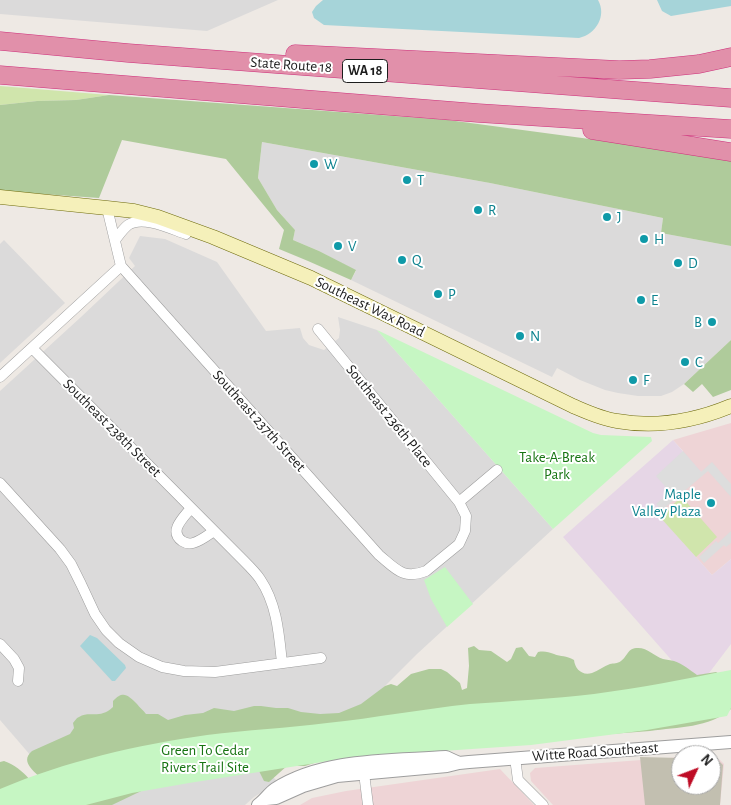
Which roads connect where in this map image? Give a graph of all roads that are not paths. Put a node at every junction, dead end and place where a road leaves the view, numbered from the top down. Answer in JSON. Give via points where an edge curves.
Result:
{"nodes":[{"id":1,"x":0,"y":41,"type":"edge"},
{"id":2,"x":128,"y":53,"type":"junction"},
{"id":3,"x":731,"y":57,"type":"edge"},
{"id":4,"x":0,"y":75,"type":"edge"},
{"id":5,"x":731,"y":98,"type":"edge"},
{"id":6,"x":478,"y":112,"type":"junction"},
{"id":7,"x":731,"y":129,"type":"edge"},
{"id":8,"x":731,"y":152,"type":"edge"},
{"id":9,"x":0,"y":196,"type":"edge"},
{"id":10,"x":106,"y":208,"type":"junction"},
{"id":11,"x":204,"y":234,"type":"junction"},
{"id":12,"x":115,"y":240,"type":"junction"},
{"id":13,"x":121,"y":266,"type":"junction"},
{"id":14,"x":318,"y":329,"type":"dead end"},
{"id":15,"x":32,"y":348,"type":"junction"},
{"id":16,"x":0,"y":378,"type":"edge"},
{"id":17,"x":731,"y":406,"type":"edge"},
{"id":18,"x":496,"y":470,"type":"dead end"},
{"id":19,"x":0,"y":483,"type":"edge"},
{"id":20,"x":459,"y":502,"type":"junction"},
{"id":21,"x":192,"y":508,"type":"junction"},
{"id":22,"x":214,"y":531,"type":"junction"},
{"id":23,"x":0,"y":644,"type":"edge"},
{"id":24,"x":321,"y":658,"type":"dead end"},
{"id":25,"x":282,"y":663,"type":"junction"},
{"id":26,"x":18,"y":681,"type":"dead end"},
{"id":27,"x":731,"y":742,"type":"edge"},
{"id":28,"x":515,"y":758,"type":"junction"},
{"id":29,"x":416,"y":759,"type":"junction"},
{"id":30,"x":460,"y":763,"type":"junction"},
{"id":31,"x":364,"y":773,"type":"junction"},
{"id":32,"x":262,"y":802,"type":"edge"},
{"id":33,"x":368,"y":805,"type":"edge"},
{"id":34,"x":543,"y":805,"type":"edge"}],
"edges":[{"from":1,"to":2,"type":"highway","name":"State Route 18","number":"WA 18"},
{"from":2,"to":3,"type":"highway","via":[[256,52],[619,70],[699,64]]},
{"from":2,"to":5,"type":"highway","name":"State Route 18","number":"WA 18"},
{"from":4,"to":6,"type":"highway","number":"WA 18"},
{"from":6,"to":7,"type":"highway","number":"WA 18"},
{"from":6,"to":8,"type":"highway"},
{"from":9,"to":10,"type":"main road","name":"Southeast Wax Road"},
{"from":10,"to":11,"type":"main road","name":"Southeast Wax Road","via":[[158,216]]},
{"from":10,"to":12,"type":"street","name":"Southeast 237th Street"},
{"from":11,"to":12,"type":"street","via":[[187,234],[146,221],[129,225]]},
{"from":11,"to":17,"type":"main road","name":"Southeast Wax Road","via":[[311,278],[590,414],[616,421],[660,424],[698,418]]},
{"from":12,"to":13,"type":"street","name":"Southeast 237th Street"},
{"from":13,"to":15,"type":"street"},
{"from":13,"to":20,"type":"street","name":"Southeast 237th Street","via":[[379,555],[400,572],[410,575],[426,571],[460,544],[466,531],[466,516]]},
{"from":14,"to":20,"type":"street","name":"Southeast 236th Place"},
{"from":15,"to":16,"type":"street"},
{"from":15,"to":21,"type":"street","name":"Southeast 238th Street"},
{"from":18,"to":20,"type":"street"},
{"from":19,"to":25,"type":"street","via":[[60,549],[106,630],[139,657],[162,667],[184,671],[216,672]]},
{"from":21,"to":22,"type":"street","name":"Southeast 238th Street"},
{"from":21,"to":22,"type":"street","via":[[176,530],[180,540],[193,543]]},
{"from":22,"to":25,"type":"street","name":"Southeast 238th Street","via":[[260,579],[271,600]]},
{"from":23,"to":26,"type":"street","via":[[19,668]]},
{"from":24,"to":25,"type":"street"},
{"from":27,"to":28,"type":"street","name":"Witte Road Southeast"},
{"from":28,"to":30,"type":"street","name":"Witte Road Southeast"},
{"from":28,"to":34,"type":"street","via":[[518,780]]},
{"from":29,"to":30,"type":"street","name":"Witte Road Southeast","via":[[446,758]]},
{"from":29,"to":31,"type":"street","via":[[409,764],[376,767]]},
{"from":29,"to":32,"type":"street","name":"Witte Road Southeast","via":[[321,770],[284,784]]},
{"from":30,"to":31,"type":"street","name":"Witte Road Southeast"},
{"from":31,"to":32,"type":"street","name":"Witte Road Southeast","via":[[324,779]]},
{"from":31,"to":33,"type":"street"}]}
